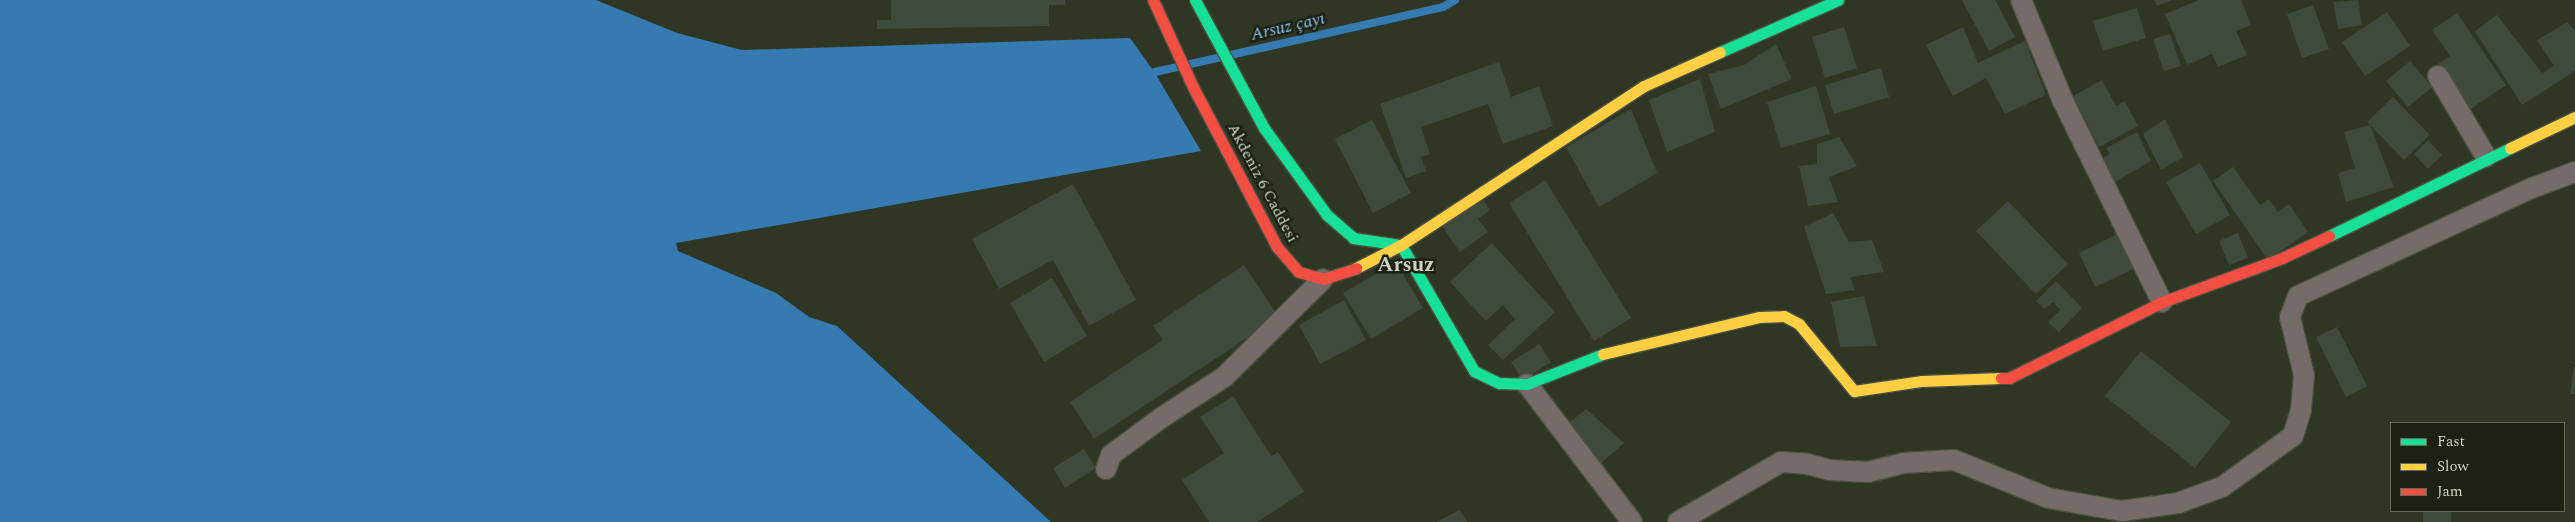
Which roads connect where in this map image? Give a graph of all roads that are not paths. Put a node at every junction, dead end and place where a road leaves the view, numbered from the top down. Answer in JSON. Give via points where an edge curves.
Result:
{"nodes":[{"id":1,"x":1154,"y":0,"type":"edge"},
{"id":2,"x":1195,"y":0,"type":"edge"},
{"id":3,"x":1838,"y":0,"type":"edge"},
{"id":4,"x":2021,"y":0,"type":"edge"},
{"id":5,"x":2438,"y":76,"type":"dead end"},
{"id":6,"x":2575,"y":117,"type":"edge"},
{"id":7,"x":2486,"y":157,"type":"junction"},
{"id":8,"x":2575,"y":172,"type":"edge"},
{"id":9,"x":1401,"y":245,"type":"junction"},
{"id":10,"x":1323,"y":279,"type":"junction"},
{"id":11,"x":2162,"y":302,"type":"junction"},
{"id":12,"x":1527,"y":384,"type":"junction"},
{"id":13,"x":1106,"y":469,"type":"dead end"},
{"id":14,"x":1632,"y":522,"type":"edge"},
{"id":15,"x":1678,"y":522,"type":"edge"}],
"edges":[{"from":1,"to":10,"type":"street","name":"Akdeniz 6 Caddesi","via":[[1193,87],[1261,220],[1299,272]]},
{"from":2,"to":9,"type":"street","name":"Akdeniz 6 Caddesi","via":[[1256,113],[1287,162],[1339,229],[1354,238]]},
{"from":3,"to":9,"type":"street","via":[[1644,86]]},
{"from":4,"to":11,"type":"street","via":[[2063,101]]},
{"from":5,"to":7,"type":"street"},
{"from":6,"to":7,"type":"street"},
{"from":7,"to":11,"type":"street","via":[[2282,258]]},
{"from":8,"to":15,"type":"street","via":[[2532,188],[2298,296],[2290,317],[2304,376],[2301,409],[2293,436],[2276,451],[2213,490],[2178,503],[2122,511],[2048,498],[1954,460],[1903,463],[1868,472],[1781,462]]},
{"from":9,"to":10,"type":"street","via":[[1341,275]]},
{"from":9,"to":12,"type":"street","via":[[1474,371],[1499,383]]},
{"from":10,"to":13,"type":"street","via":[[1224,377],[1160,418],[1118,450],[1111,456]]},
{"from":11,"to":12,"type":"street","via":[[2009,378],[1922,381],[1854,391],[1799,324],[1784,316],[1759,317],[1606,353]]},
{"from":12,"to":14,"type":"street"}]}
